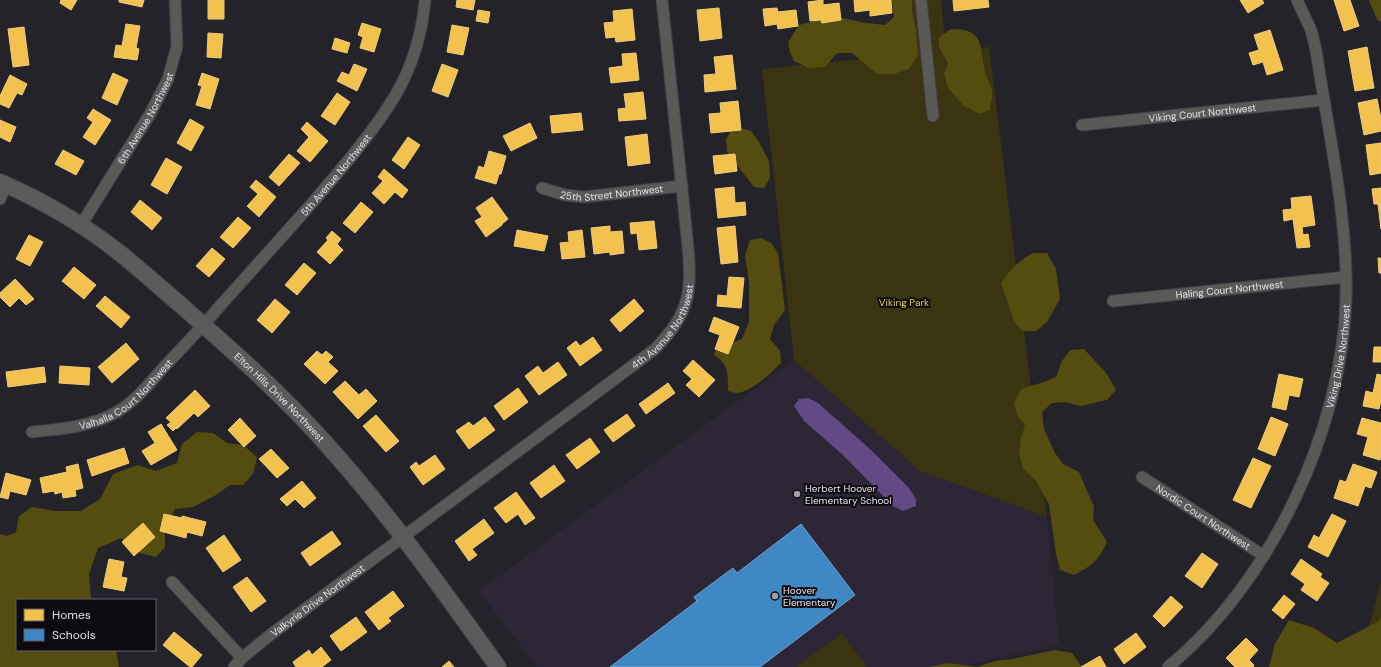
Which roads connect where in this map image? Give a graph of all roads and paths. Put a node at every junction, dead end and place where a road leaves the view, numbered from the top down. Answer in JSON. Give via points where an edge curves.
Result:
{"nodes":[{"id":1,"x":175,"y":0,"type":"edge"},
{"id":2,"x":425,"y":0,"type":"edge"},
{"id":3,"x":662,"y":0,"type":"edge"},
{"id":4,"x":921,"y":0,"type":"edge"},
{"id":5,"x":1297,"y":0,"type":"edge"},
{"id":6,"x":1323,"y":100,"type":"junction"},
{"id":7,"x":933,"y":116,"type":"dead end"},
{"id":8,"x":1082,"y":125,"type":"dead end"},
{"id":9,"x":3,"y":183,"type":"edge"},
{"id":10,"x":682,"y":186,"type":"junction"},
{"id":11,"x":542,"y":188,"type":"dead end"},
{"id":12,"x":0,"y":200,"type":"edge"},
{"id":13,"x":80,"y":225,"type":"junction"},
{"id":14,"x":1346,"y":277,"type":"junction"},
{"id":15,"x":1113,"y":301,"type":"dead end"},
{"id":16,"x":204,"y":325,"type":"junction"},
{"id":17,"x":32,"y":432,"type":"dead end"},
{"id":18,"x":1142,"y":477,"type":"dead end"},
{"id":19,"x":403,"y":537,"type":"junction"},
{"id":20,"x":1264,"y":556,"type":"junction"},
{"id":21,"x":172,"y":582,"type":"dead end"},
{"id":22,"x":242,"y":658,"type":"junction"},
{"id":23,"x":234,"y":667,"type":"edge"},
{"id":24,"x":498,"y":667,"type":"edge"},
{"id":25,"x":1168,"y":667,"type":"edge"}],
"edges":[{"from":1,"to":13,"type":"street","name":"6th Avenue Northwest","via":[[177,46],[168,79],[150,114]]},
{"from":2,"to":16,"type":"street","name":"5th Avenue Northwest","via":[[414,56],[394,97],[332,180]]},
{"from":3,"to":10,"type":"street","name":"4th Avenue Northwest"},
{"from":4,"to":7,"type":"street"},
{"from":5,"to":6,"type":"street","name":"Viking Drive Northwest","via":[[1311,30]]},
{"from":6,"to":8,"type":"street","name":"Viking Court Northwest"},
{"from":6,"to":14,"type":"street","name":"Viking Drive Northwest","via":[[1344,231]]},
{"from":9,"to":12,"type":"street","name":"Elton Hills Drive Northwest"},
{"from":9,"to":13,"type":"main road","name":"Elton Hills Drive Northwest"},
{"from":10,"to":11,"type":"street","name":"25th Street Northwest","via":[[584,197],[565,195]]},
{"from":10,"to":19,"type":"street","name":"4th Avenue Northwest","via":[[689,277],[687,298],[670,333],[655,349]]},
{"from":13,"to":16,"type":"main road","name":"Elton Hills Drive Northwest","via":[[121,253]]},
{"from":14,"to":15,"type":"street","name":"Haling Court Northwest"},
{"from":14,"to":20,"type":"street","name":"Viking Drive Northwest","via":[[1341,352],[1330,404],[1304,478]]},
{"from":16,"to":17,"type":"street","name":"Valhalla Court Northwest","via":[[132,402],[114,414],[67,428]]},
{"from":16,"to":19,"type":"main road","name":"Elton Hills Drive Northwest","via":[[271,387],[328,445]]},
{"from":18,"to":20,"type":"street","name":"Nordic Court Northwest"},
{"from":19,"to":22,"type":"street","name":"Valkyrie Drive Northwest"},
{"from":19,"to":24,"type":"main road","name":"Elton Hills Drive Northwest"},
{"from":20,"to":25,"type":"street","name":"Viking Drive Northwest","via":[[1219,616],[1195,643]]},
{"from":21,"to":22,"type":"street"},
{"from":22,"to":23,"type":"street","name":"Valkyrie Drive Northwest"}]}
